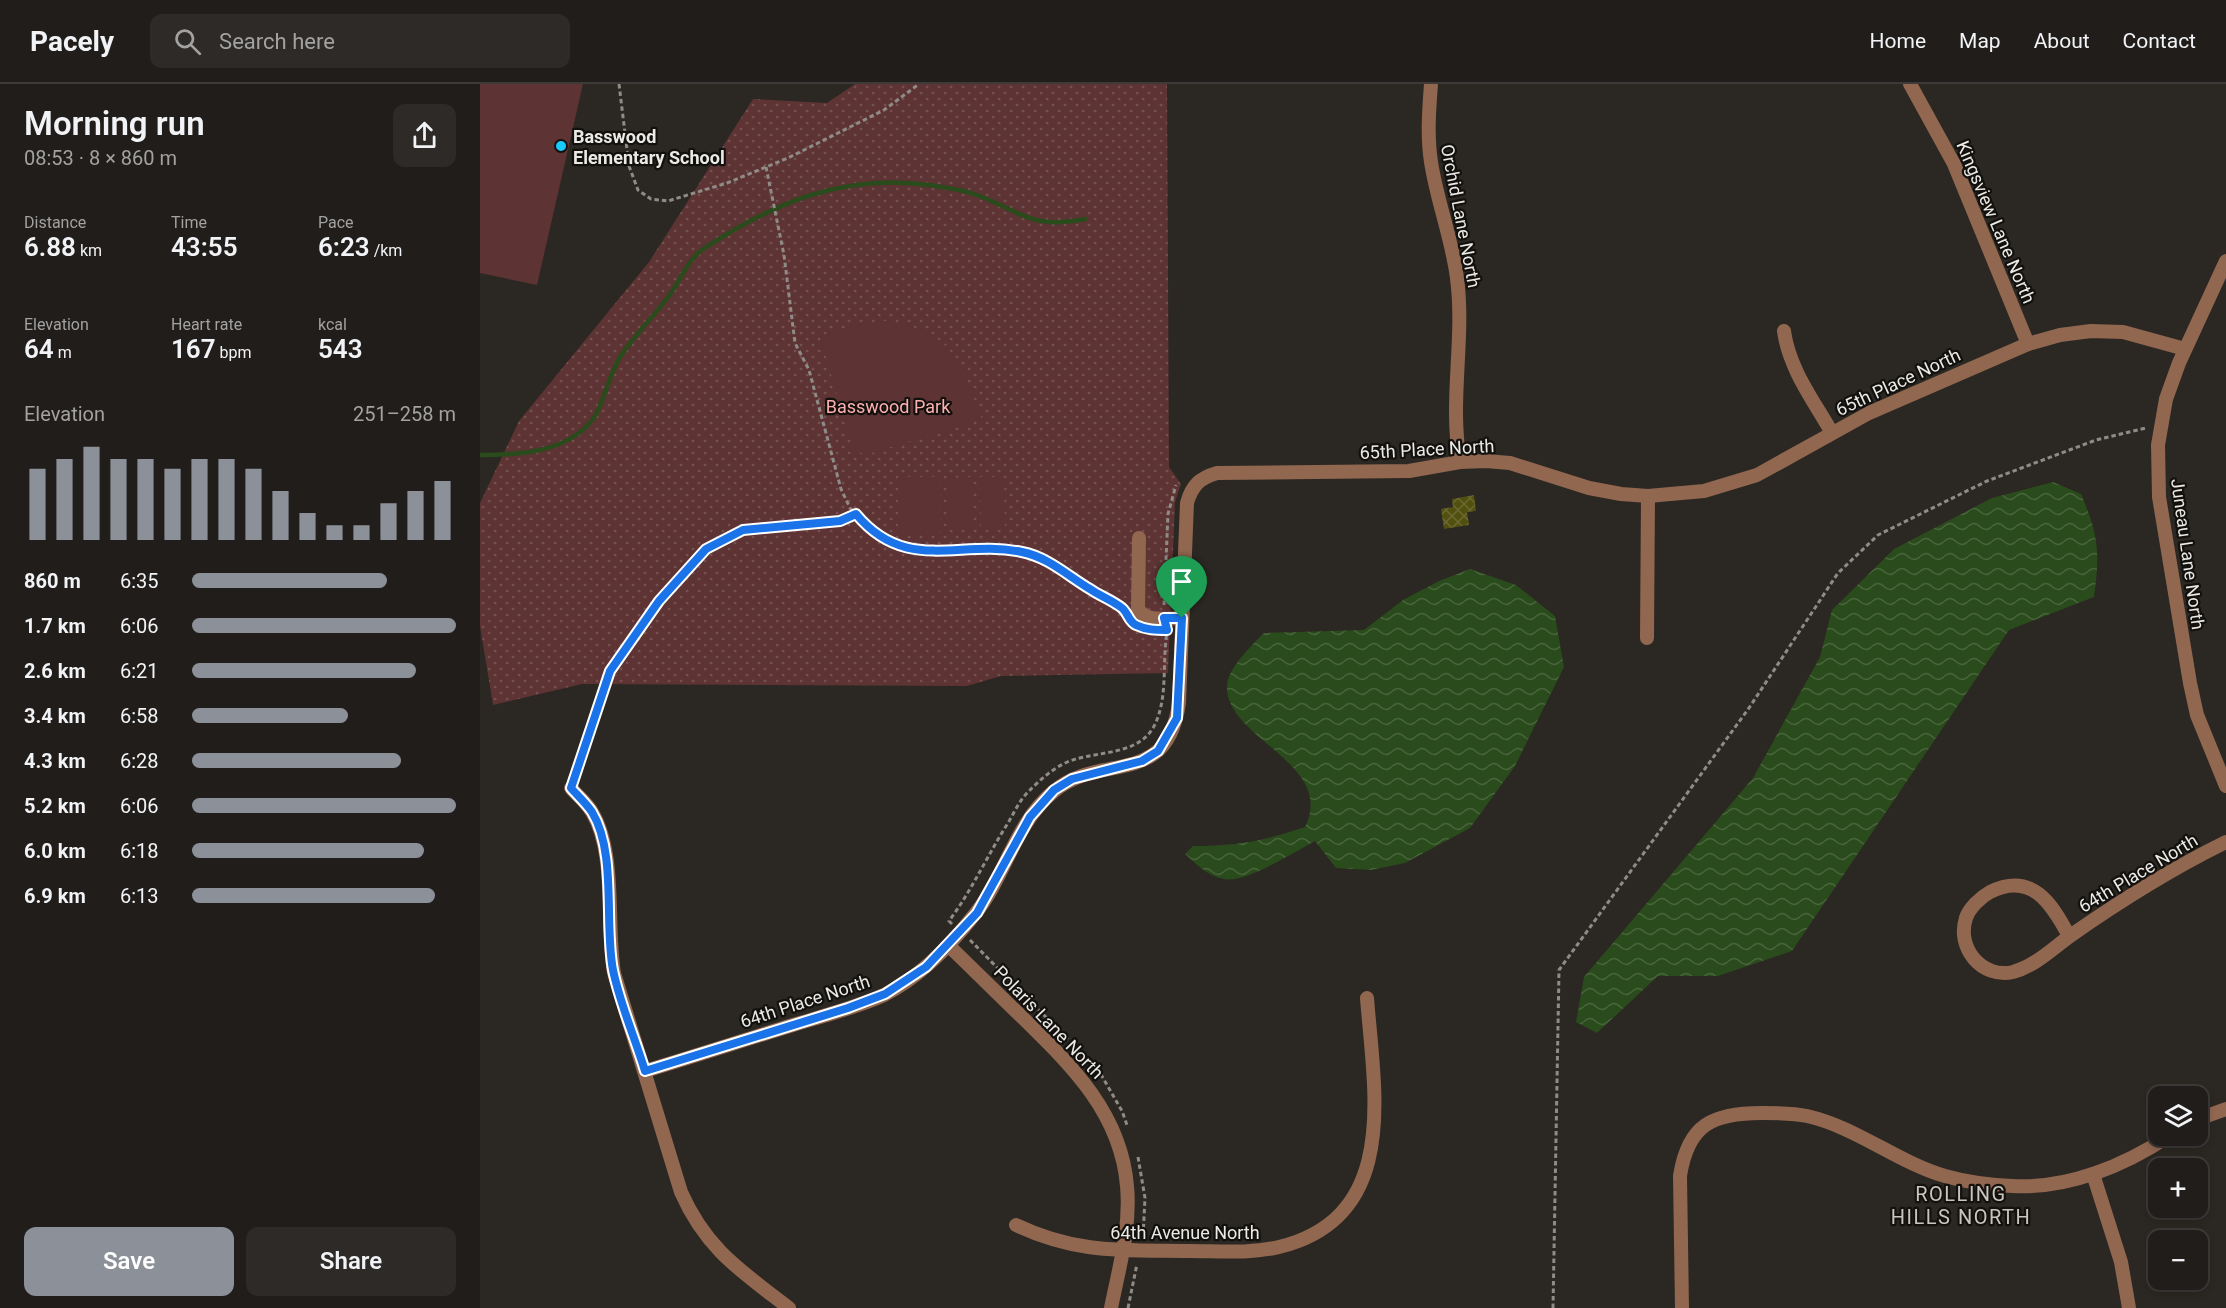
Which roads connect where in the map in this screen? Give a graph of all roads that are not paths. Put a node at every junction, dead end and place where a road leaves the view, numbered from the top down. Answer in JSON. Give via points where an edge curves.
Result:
{"nodes":[{"id":1,"x":1431,"y":84,"type":"edge"},
{"id":2,"x":1910,"y":84,"type":"edge"},
{"id":3,"x":2226,"y":261,"type":"edge"},
{"id":4,"x":1784,"y":332,"type":"dead end"},
{"id":5,"x":2028,"y":344,"type":"junction"},
{"id":6,"x":2185,"y":349,"type":"junction"},
{"id":7,"x":1832,"y":433,"type":"junction"},
{"id":8,"x":1460,"y":462,"type":"junction"},
{"id":9,"x":1648,"y":496,"type":"junction"},
{"id":10,"x":1139,"y":538,"type":"dead end"},
{"id":11,"x":1182,"y":618,"type":"junction"},
{"id":12,"x":1647,"y":638,"type":"dead end"},
{"id":13,"x":1092,"y":774,"type":"joint"},
{"id":14,"x":2226,"y":786,"type":"edge"},
{"id":15,"x":571,"y":788,"type":"road end"},
{"id":16,"x":2226,"y":842,"type":"edge"},
{"id":17,"x":2069,"y":936,"type":"junction"},
{"id":18,"x":949,"y":946,"type":"junction"},
{"id":19,"x":1367,"y":998,"type":"dead end"},
{"id":20,"x":645,"y":1071,"type":"junction"},
{"id":21,"x":2226,"y":1109,"type":"edge"},
{"id":22,"x":2208,"y":1115,"type":"edge"},
{"id":23,"x":2152,"y":1146,"type":"edge"},
{"id":24,"x":2093,"y":1174,"type":"junction"},
{"id":25,"x":1016,"y":1225,"type":"dead end"},
{"id":26,"x":1123,"y":1251,"type":"junction"},
{"id":27,"x":789,"y":1308,"type":"edge"},
{"id":28,"x":1111,"y":1308,"type":"edge"},
{"id":29,"x":1682,"y":1308,"type":"edge"},
{"id":30,"x":2129,"y":1308,"type":"edge"}],
"edges":[{"from":1,"to":8,"type":"street","name":"Orchid Lane North","via":[[1431,162],[1457,279],[1455,420]]},
{"from":2,"to":5,"type":"street","name":"Kingsview Lane North","via":[[1954,164]]},
{"from":3,"to":6,"type":"street","name":"Juneau Lane North"},
{"from":4,"to":7,"type":"street","via":[[1792,364]]},
{"from":5,"to":6,"type":"street","name":"65th Place North","via":[[2091,331],[2123,332]]},
{"from":5,"to":7,"type":"street","name":"65th Place North","via":[[1909,394]]},
{"from":6,"to":14,"type":"street","name":"Juneau Lane North","via":[[2162,419],[2159,497],[2192,694]]},
{"from":7,"to":9,"type":"street","name":"65th Place North","via":[[1779,464],[1727,485]]},
{"from":8,"to":9,"type":"street","name":"65th Place North","via":[[1486,460],[1510,464],[1589,488]]},
{"from":8,"to":11,"type":"street","name":"65th Place North","via":[[1409,471],[1207,476],[1197,482],[1187,503]]},
{"from":9,"to":12,"type":"street"},
{"from":10,"to":11,"type":"street","via":[[1138,609],[1142,616],[1163,626]]},
{"from":11,"to":13,"type":"street","name":"65th Place North","via":[[1179,703],[1172,731],[1158,751],[1142,761]]},
{"from":13,"to":18,"type":"street","name":"64th Place North","via":[[1072,779],[1040,805],[990,891]]},
{"from":15,"to":20,"type":"street","via":[[592,813],[599,834],[608,875],[614,973]]},
{"from":16,"to":17,"type":"street","name":"64th Place North","via":[[2156,879]]},
{"from":17,"to":17,"type":"street","name":"64th Place North","via":[[2044,898],[2021,885],[1985,895],[1966,917],[1964,929],[1976,962],[1993,972],[2020,970]]},
{"from":18,"to":20,"type":"street","name":"64th Place North","via":[[885,994]]},
{"from":18,"to":26,"type":"street","name":"Polaris Lane North","via":[[1069,1063],[1092,1090],[1109,1119],[1127,1185],[1128,1220]]},
{"from":19,"to":26,"type":"street","name":"64th Avenue North","via":[[1376,1116],[1374,1142],[1369,1167],[1342,1212],[1300,1241],[1278,1248]]},
{"from":20,"to":27,"type":"street","via":[[681,1192],[693,1219],[730,1262]]},
{"from":21,"to":22,"type":"street"},
{"from":23,"to":24,"type":"street"},
{"from":24,"to":29,"type":"street","via":[[2049,1184],[1979,1183],[1911,1163],[1808,1116],[1723,1116],[1705,1124],[1683,1155]]},
{"from":24,"to":30,"type":"street","via":[[2121,1262]]},
{"from":25,"to":26,"type":"street","name":"64th Avenue North","via":[[1045,1239],[1083,1248]]},
{"from":26,"to":28,"type":"street","name":"Polaris Lane North"}]}
